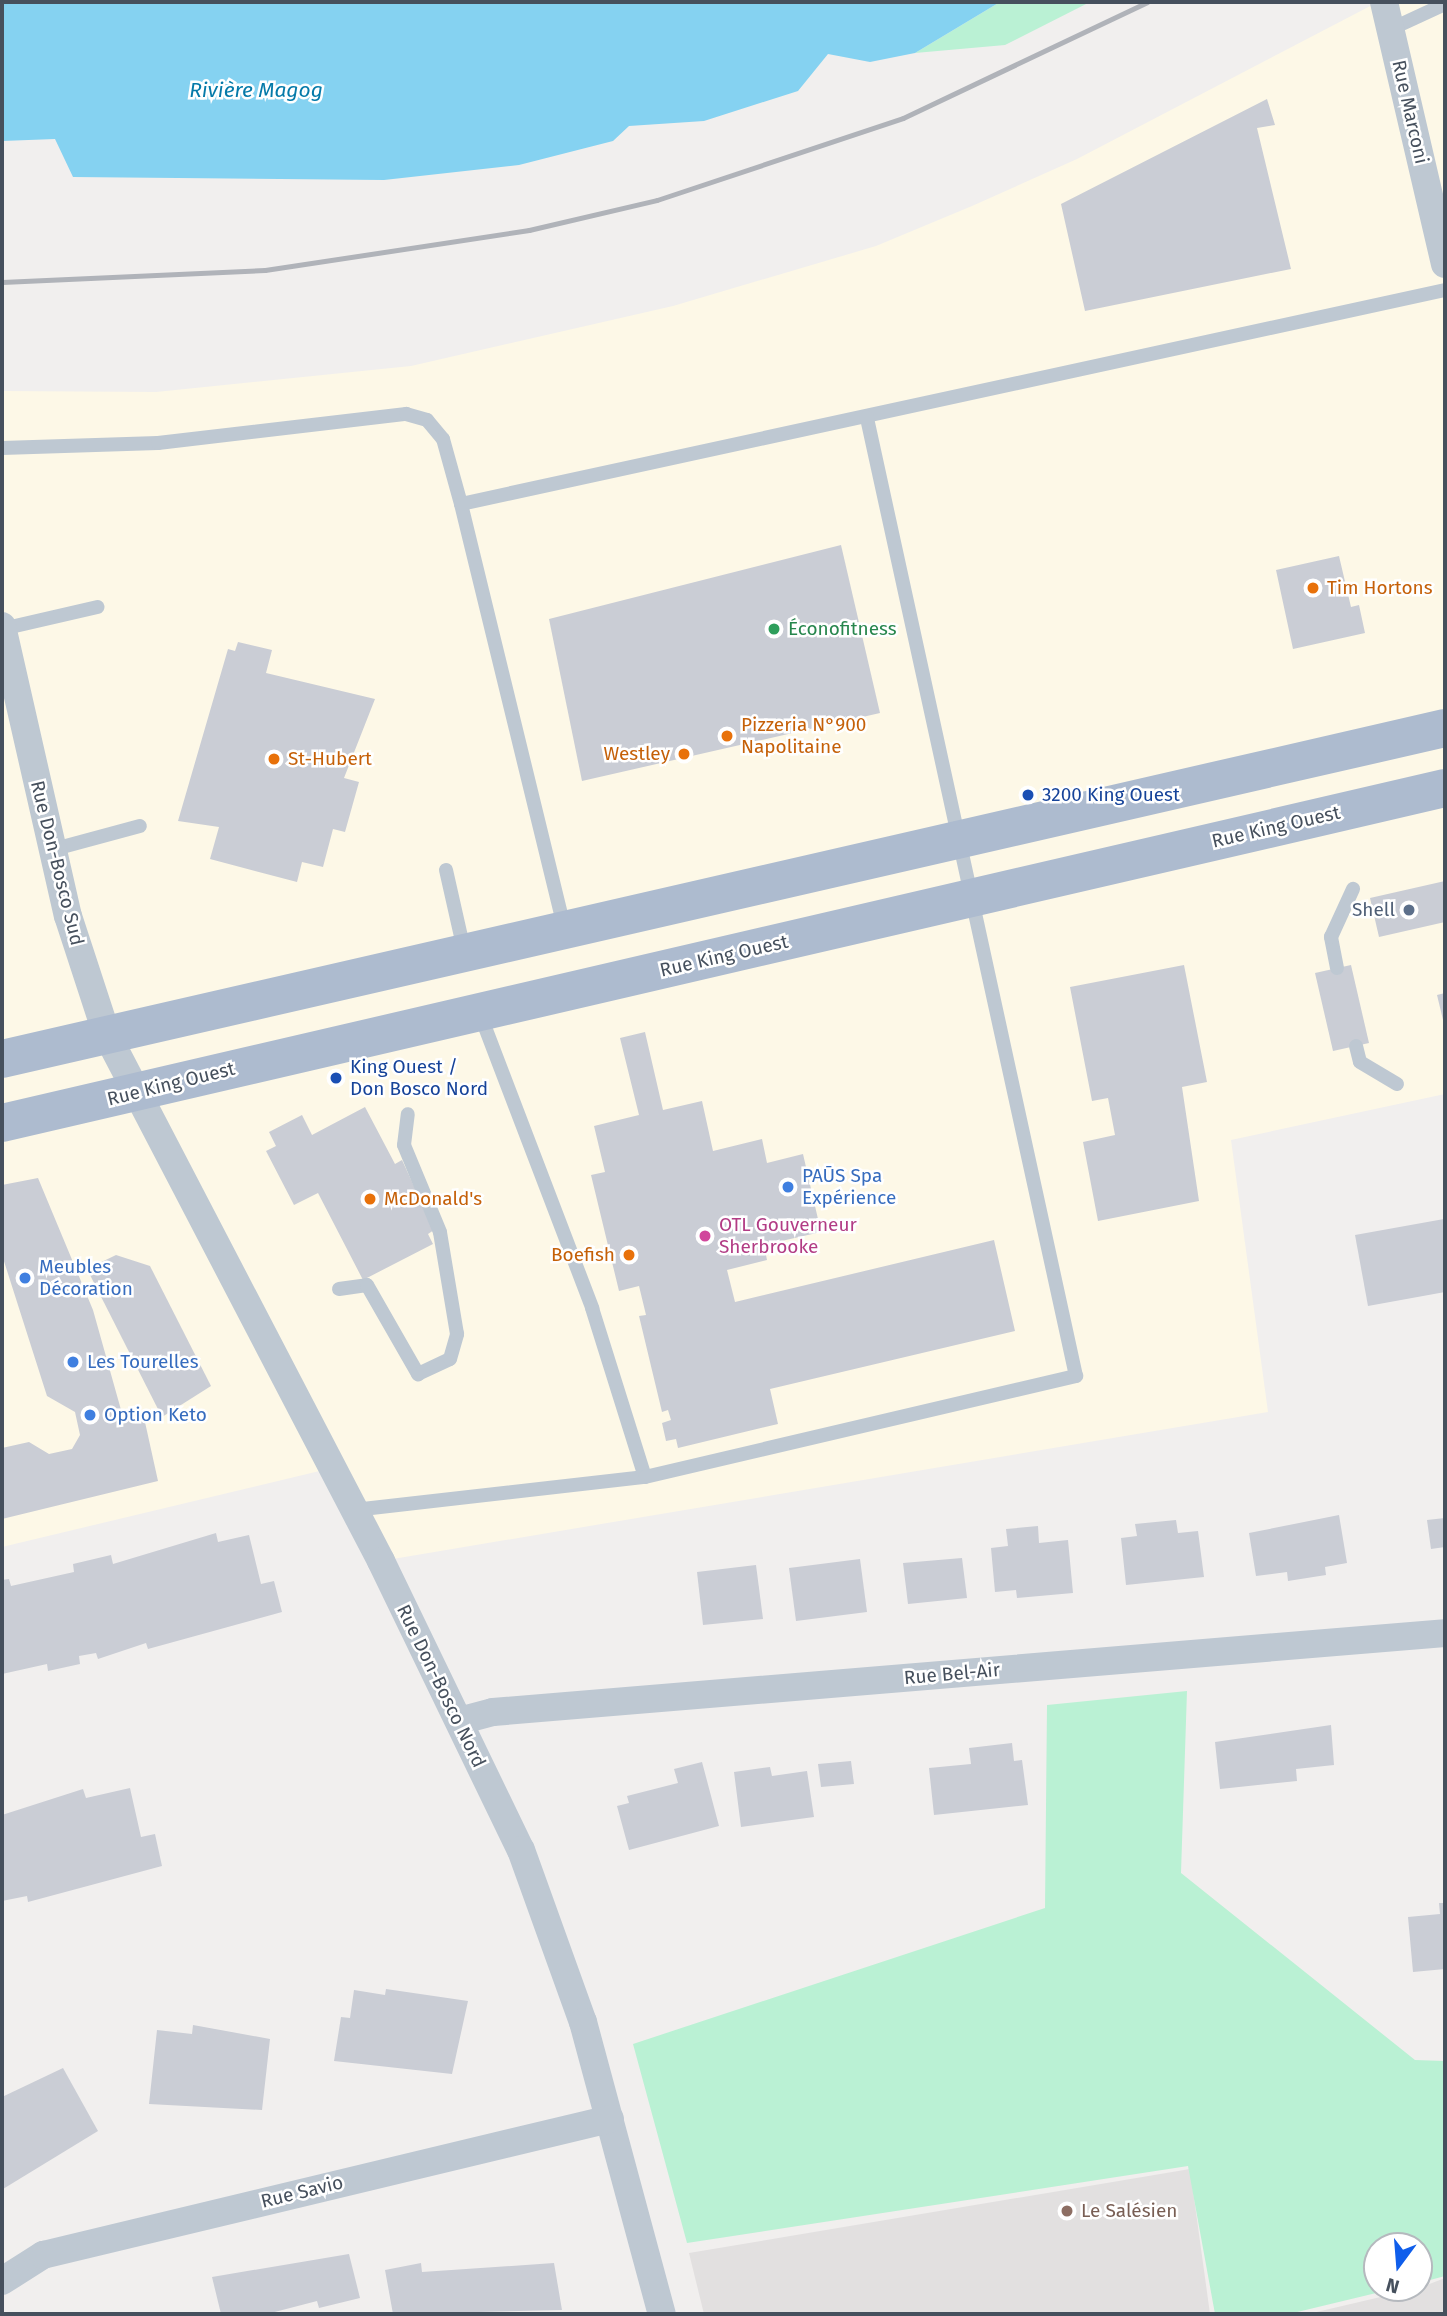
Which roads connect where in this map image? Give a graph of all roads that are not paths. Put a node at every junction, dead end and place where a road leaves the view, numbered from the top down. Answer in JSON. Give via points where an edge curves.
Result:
{"nodes":[{"id":1,"x":1384,"y":2,"type":"edge"},
{"id":2,"x":1445,"y":4,"type":"edge"},
{"id":3,"x":1391,"y":29,"type":"junction"},
{"id":4,"x":1445,"y":264,"type":"edge"},
{"id":5,"x":1445,"y":290,"type":"edge"},
{"id":6,"x":867,"y":418,"type":"junction"},
{"id":7,"x":2,"y":448,"type":"edge"},
{"id":8,"x":461,"y":504,"type":"junction"},
{"id":9,"x":97,"y":607,"type":"dead end"},
{"id":10,"x":2,"y":628,"type":"edge"},
{"id":11,"x":1445,"y":727,"type":"edge"},
{"id":12,"x":1445,"y":788,"type":"edge"},
{"id":13,"x":140,"y":826,"type":"dead end"},
{"id":14,"x":963,"y":841,"type":"junction"},
{"id":15,"x":51,"y":850,"type":"junction"},
{"id":16,"x":446,"y":870,"type":"dead end"},
{"id":17,"x":1353,"y":889,"type":"dead end"},
{"id":18,"x":975,"y":898,"type":"junction"},
{"id":19,"x":565,"y":932,"type":"junction"},
{"id":20,"x":466,"y":955,"type":"junction"},
{"id":21,"x":1337,"y":968,"type":"dead end"},
{"id":22,"x":479,"y":1012,"type":"junction"},
{"id":23,"x":107,"y":1035,"type":"junction"},
{"id":24,"x":1356,"y":1046,"type":"dead end"},
{"id":25,"x":2,"y":1059,"type":"edge"},
{"id":26,"x":1397,"y":1084,"type":"dead end"},
{"id":27,"x":136,"y":1092,"type":"junction"},
{"id":28,"x":408,"y":1114,"type":"dead end"},
{"id":29,"x":2,"y":1123,"type":"edge"},
{"id":30,"x":339,"y":1289,"type":"dead end"},
{"id":31,"x":645,"y":1477,"type":"junction"},
{"id":32,"x":354,"y":1510,"type":"junction"},
{"id":33,"x":1445,"y":1633,"type":"edge"},
{"id":34,"x":459,"y":1721,"type":"junction"},
{"id":35,"x":610,"y":2119,"type":"junction"},
{"id":36,"x":2,"y":2281,"type":"edge"},
{"id":37,"x":662,"y":2314,"type":"edge"}],
"edges":[{"from":1,"to":3,"type":"street","name":"Rue Marconi"},
{"from":2,"to":3,"type":"lane"},
{"from":3,"to":4,"type":"street","name":"Rue Marconi"},
{"from":5,"to":6,"type":"lane"},
{"from":6,"to":8,"type":"lane"},
{"from":6,"to":14,"type":"lane"},
{"from":7,"to":8,"type":"lane","via":[[158,443],[406,414],[427,420],[443,439]]},
{"from":8,"to":19,"type":"lane"},
{"from":9,"to":10,"type":"lane"},
{"from":10,"to":15,"type":"street","name":"Rue Don-Bosco Sud"},
{"from":11,"to":14,"type":"main road"},
{"from":12,"to":18,"type":"main road","name":"Rue King Ouest"},
{"from":13,"to":15,"type":"lane"},
{"from":14,"to":18,"type":"lane"},
{"from":14,"to":19,"type":"main road"},
{"from":15,"to":23,"type":"street","name":"Rue Don-Bosco Sud"},
{"from":16,"to":20,"type":"lane"},
{"from":17,"to":21,"type":"lane","via":[[1331,937]]},
{"from":18,"to":22,"type":"main road","name":"Rue King Ouest"},
{"from":18,"to":31,"type":"lane","via":[[1076,1376]]},
{"from":19,"to":20,"type":"main road"},
{"from":20,"to":23,"type":"main road"},
{"from":22,"to":27,"type":"main road","name":"Rue King Ouest"},
{"from":22,"to":31,"type":"lane","via":[[592,1308]]},
{"from":23,"to":25,"type":"main road"},
{"from":23,"to":27,"type":"street","name":"Rue Don-Bosco Sud"},
{"from":24,"to":26,"type":"lane","via":[[1360,1062]]},
{"from":27,"to":29,"type":"main road","name":"Rue King Ouest"},
{"from":27,"to":32,"type":"street","name":"Rue Don-Bosco Nord"},
{"from":28,"to":30,"type":"lane","via":[[404,1145],[440,1231],[457,1334],[450,1359],[418,1374],[368,1285]]},
{"from":31,"to":32,"type":"lane"},
{"from":32,"to":34,"type":"street","name":"Rue Don-Bosco Nord"},
{"from":33,"to":34,"type":"street","name":"Rue Bel-Air","via":[[493,1712]]},
{"from":34,"to":35,"type":"street","name":"Rue Don-Bosco Nord","via":[[556,1937]]},
{"from":35,"to":36,"type":"street","name":"Rue Savio","via":[[43,2255]]},
{"from":35,"to":37,"type":"street","name":"Rue Don-Bosco Nord"}]}
